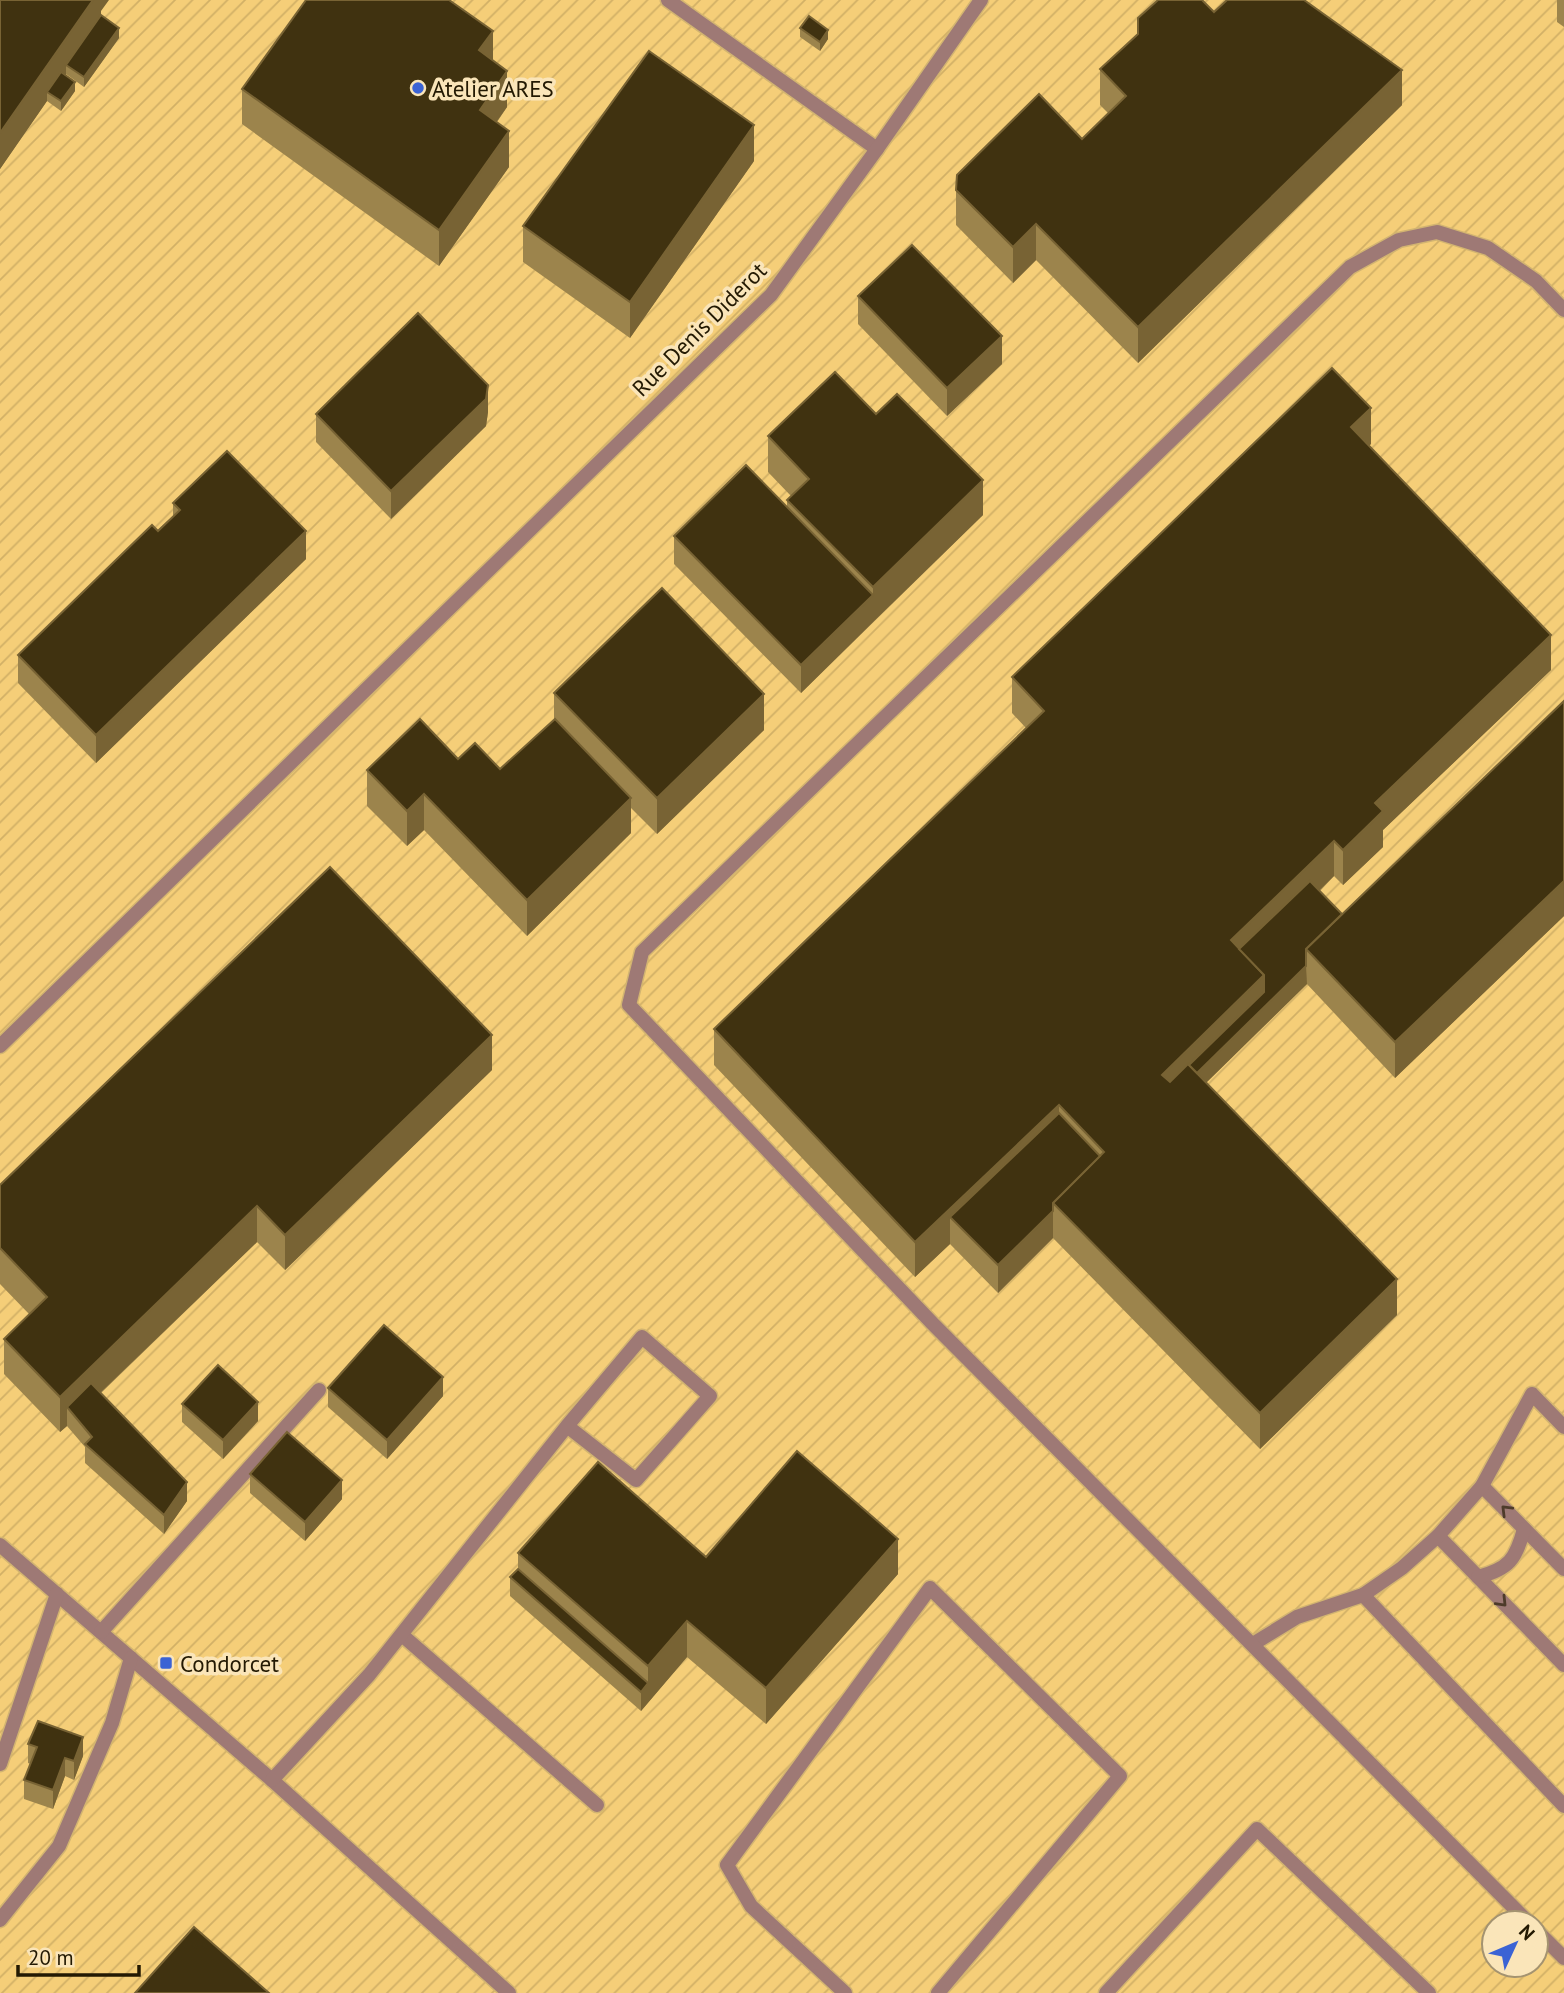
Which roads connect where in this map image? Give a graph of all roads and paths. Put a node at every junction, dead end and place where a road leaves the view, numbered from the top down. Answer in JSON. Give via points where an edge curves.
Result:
{"nodes":[{"id":1,"x":668,"y":0,"type":"edge"},
{"id":2,"x":981,"y":0,"type":"edge"},
{"id":3,"x":877,"y":149,"type":"junction"},
{"id":4,"x":1564,"y":310,"type":"edge"},
{"id":5,"x":0,"y":1046,"type":"edge"},
{"id":6,"x":319,"y":1390,"type":"dead end"},
{"id":7,"x":567,"y":1426,"type":"junction"},
{"id":8,"x":1564,"y":1427,"type":"edge"},
{"id":9,"x":1482,"y":1486,"type":"junction"},
{"id":10,"x":1524,"y":1529,"type":"junction"},
{"id":11,"x":1438,"y":1535,"type":"junction"},
{"id":12,"x":0,"y":1545,"type":"edge"},
{"id":13,"x":1564,"y":1569,"type":"edge"},
{"id":14,"x":1478,"y":1577,"type":"junction"},
{"id":15,"x":57,"y":1594,"type":"junction"},
{"id":16,"x":1363,"y":1595,"type":"junction"},
{"id":17,"x":101,"y":1632,"type":"junction"},
{"id":18,"x":402,"y":1635,"type":"junction"},
{"id":19,"x":1253,"y":1644,"type":"junction"},
{"id":20,"x":131,"y":1658,"type":"junction"},
{"id":21,"x":1564,"y":1665,"type":"edge"},
{"id":22,"x":0,"y":1764,"type":"edge"},
{"id":23,"x":272,"y":1780,"type":"junction"},
{"id":24,"x":597,"y":1805,"type":"dead end"},
{"id":25,"x":1564,"y":1806,"type":"edge"},
{"id":26,"x":1515,"y":1909,"type":"edge"},
{"id":27,"x":0,"y":1920,"type":"edge"},
{"id":28,"x":1550,"y":1944,"type":"edge"},
{"id":29,"x":1564,"y":1958,"type":"edge"},
{"id":30,"x":509,"y":1993,"type":"edge"},
{"id":31,"x":845,"y":1993,"type":"edge"},
{"id":32,"x":938,"y":1993,"type":"edge"},
{"id":33,"x":1106,"y":1993,"type":"edge"},
{"id":34,"x":1429,"y":1993,"type":"edge"}],
"edges":[{"from":1,"to":3,"type":"lane"},
{"from":2,"to":3,"type":"lane","name":"Rue Denis Diderot"},
{"from":3,"to":5,"type":"lane","name":"Rue Denis Diderot","via":[[771,295]]},
{"from":4,"to":19,"type":"lane","via":[[1536,281],[1488,248],[1437,232],[1399,240],[1350,267],[642,953],[629,1005],[933,1324]]},
{"from":6,"to":17,"type":"lane"},
{"from":7,"to":7,"type":"lane","via":[[636,1480],[710,1396],[642,1337]]},
{"from":7,"to":18,"type":"lane"},
{"from":8,"to":9,"type":"lane","via":[[1532,1394]]},
{"from":10,"to":9,"type":"lane","one_way":true},
{"from":9,"to":11,"type":"lane"},
{"from":10,"to":13,"type":"lane"},
{"from":10,"to":14,"type":"lane","via":[[1514,1557],[1494,1573]]},
{"from":11,"to":14,"type":"lane"},
{"from":11,"to":16,"type":"lane"},
{"from":12,"to":15,"type":"lane"},
{"from":14,"to":21,"type":"lane","one_way":true},
{"from":15,"to":17,"type":"lane"},
{"from":15,"to":22,"type":"lane"},
{"from":16,"to":19,"type":"lane","via":[[1297,1618]]},
{"from":16,"to":25,"type":"lane"},
{"from":17,"to":20,"type":"lane"},
{"from":18,"to":23,"type":"lane"},
{"from":18,"to":24,"type":"lane"},
{"from":19,"to":26,"type":"lane"},
{"from":20,"to":23,"type":"lane"},
{"from":20,"to":27,"type":"lane","via":[[112,1723],[59,1846]]},
{"from":23,"to":30,"type":"lane"},
{"from":28,"to":29,"type":"lane"},
{"from":31,"to":32,"type":"lane","via":[[751,1906],[727,1865],[930,1588],[1120,1776]]},
{"from":33,"to":34,"type":"lane","via":[[1256,1829]]}]}
